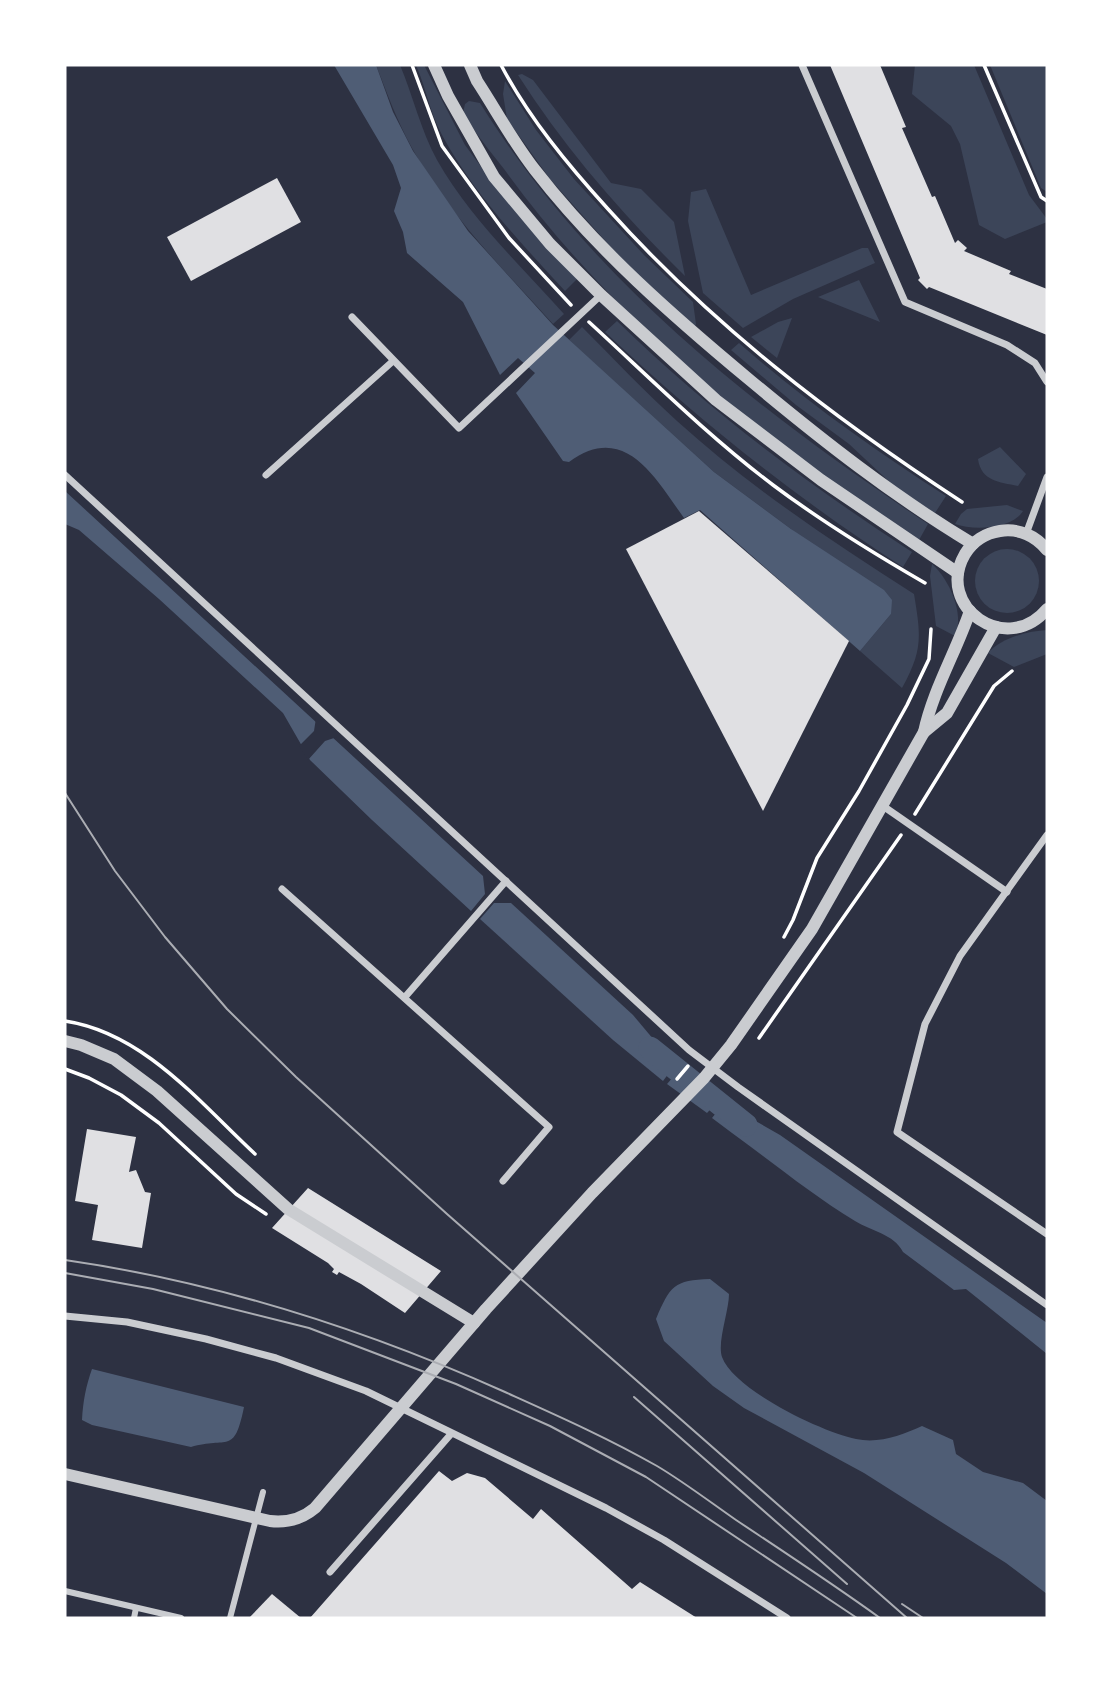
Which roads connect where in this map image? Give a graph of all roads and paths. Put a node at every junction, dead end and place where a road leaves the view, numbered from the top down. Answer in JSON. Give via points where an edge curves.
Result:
{"nodes":[{"id":1,"x":435,"y":65,"type":"edge"},
{"id":2,"x":470,"y":65,"type":"edge"},
{"id":3,"x":501,"y":65,"type":"edge"},
{"id":4,"x":802,"y":65,"type":"edge"},
{"id":5,"x":984,"y":65,"type":"edge"},
{"id":6,"x":1047,"y":201,"type":"edge"},
{"id":7,"x":601,"y":295,"type":"junction"},
{"id":8,"x":352,"y":317,"type":"dead end"},
{"id":9,"x":393,"y":361,"type":"junction"},
{"id":10,"x":1047,"y":382,"type":"edge"},
{"id":11,"x":65,"y":475,"type":"edge"},
{"id":12,"x":267,"y":475,"type":"dead end"},
{"id":13,"x":1047,"y":477,"type":"edge"},
{"id":14,"x":962,"y":502,"type":"dead end"},
{"id":15,"x":1026,"y":534,"type":"junction"},
{"id":16,"x":973,"y":544,"type":"junction"},
{"id":17,"x":1047,"y":550,"type":"edge"},
{"id":18,"x":958,"y":573,"type":"junction"},
{"id":19,"x":970,"y":611,"type":"junction"},
{"id":20,"x":1045,"y":615,"type":"edge"},
{"id":21,"x":996,"y":627,"type":"junction"},
{"id":22,"x":931,"y":629,"type":"dead end"},
{"id":23,"x":1012,"y":671,"type":"dead end"},
{"id":24,"x":924,"y":732,"type":"junction"},
{"id":25,"x":883,"y":806,"type":"junction"},
{"id":26,"x":909,"y":822,"type":"junction"},
{"id":27,"x":1047,"y":835,"type":"edge"},
{"id":28,"x":503,"y":884,"type":"junction"},
{"id":29,"x":282,"y":889,"type":"dead end"},
{"id":30,"x":1007,"y":892,"type":"junction"},
{"id":31,"x":783,"y":938,"type":"dead end"},
{"id":32,"x":405,"y":997,"type":"junction"},
{"id":33,"x":759,"y":1038,"type":"dead end"},
{"id":34,"x":65,"y":1041,"type":"edge"},
{"id":35,"x":65,"y":1069,"type":"edge"},
{"id":36,"x":708,"y":1073,"type":"junction"},
{"id":37,"x":503,"y":1181,"type":"dead end"},
{"id":38,"x":267,"y":1215,"type":"dead end"},
{"id":39,"x":1047,"y":1234,"type":"edge"},
{"id":40,"x":1047,"y":1305,"type":"edge"},
{"id":41,"x":65,"y":1316,"type":"edge"},
{"id":42,"x":474,"y":1323,"type":"junction"},
{"id":43,"x":451,"y":1434,"type":"junction"},
{"id":44,"x":65,"y":1474,"type":"edge"},
{"id":45,"x":263,"y":1492,"type":"dead end"},
{"id":46,"x":256,"y":1519,"type":"junction"},
{"id":47,"x":330,"y":1572,"type":"dead end"},
{"id":48,"x":65,"y":1591,"type":"edge"},
{"id":49,"x":136,"y":1608,"type":"junction"},
{"id":50,"x":134,"y":1618,"type":"edge"},
{"id":51,"x":181,"y":1618,"type":"edge"},
{"id":52,"x":230,"y":1618,"type":"edge"},
{"id":53,"x":787,"y":1618,"type":"edge"}],
"edges":[{"from":1,"to":7,"type":"street","via":[[494,177],[550,244]]},
{"from":2,"to":16,"type":"street","via":[[534,169],[607,253],[838,453]]},
{"from":3,"to":14,"type":"path","via":[[562,158],[638,243],[701,304],[798,387]]},
{"from":4,"to":10,"type":"street","via":[[905,302],[1007,345],[1035,363]]},
{"from":5,"to":6,"type":"path","via":[[1041,197]]},
{"from":7,"to":9,"type":"street","via":[[458,428]]},
{"from":7,"to":18,"type":"street","via":[[716,400],[821,480]]},
{"from":8,"to":9,"type":"street"},
{"from":9,"to":12,"type":"street"},
{"from":11,"to":28,"type":"street"},
{"from":13,"to":15,"type":"street"},
{"from":15,"to":16,"type":"street","via":[[998,531]]},
{"from":15,"to":17,"type":"street"},
{"from":16,"to":18,"type":"street"},
{"from":18,"to":19,"type":"street","via":[[961,597]]},
{"from":19,"to":21,"type":"street"},
{"from":19,"to":24,"type":"street","via":[[929,706]]},
{"from":20,"to":21,"type":"street","via":[[1019,628]]},
{"from":21,"to":24,"type":"street","via":[[947,713]]},
{"from":22,"to":31,"type":"path","via":[[929,659],[907,705],[817,858]]},
{"from":23,"to":26,"type":"path","via":[[994,686]]},
{"from":24,"to":25,"type":"street"},
{"from":25,"to":26,"type":"street"},
{"from":25,"to":36,"type":"street","via":[[812,929]]},
{"from":26,"to":30,"type":"street"},
{"from":26,"to":33,"type":"path"},
{"from":27,"to":30,"type":"street"},
{"from":28,"to":32,"type":"street"},
{"from":28,"to":36,"type":"street"},
{"from":29,"to":32,"type":"street"},
{"from":30,"to":39,"type":"street","via":[[960,956],[925,1024],[897,1132]]},
{"from":32,"to":37,"type":"street","via":[[549,1127]]},
{"from":34,"to":42,"type":"street","via":[[114,1059],[157,1091],[288,1209]]},
{"from":35,"to":38,"type":"path","via":[[121,1095]]},
{"from":36,"to":40,"type":"street"},
{"from":36,"to":42,"type":"street"},
{"from":41,"to":43,"type":"street","via":[[127,1322],[276,1358],[366,1391]]},
{"from":42,"to":46,"type":"street","via":[[306,1515],[280,1522]]},
{"from":43,"to":47,"type":"street"},
{"from":43,"to":53,"type":"street","via":[[617,1514]]},
{"from":44,"to":46,"type":"street"},
{"from":45,"to":46,"type":"street"},
{"from":46,"to":52,"type":"street"},
{"from":48,"to":49,"type":"street"},
{"from":49,"to":50,"type":"street"},
{"from":49,"to":51,"type":"street"}]}
